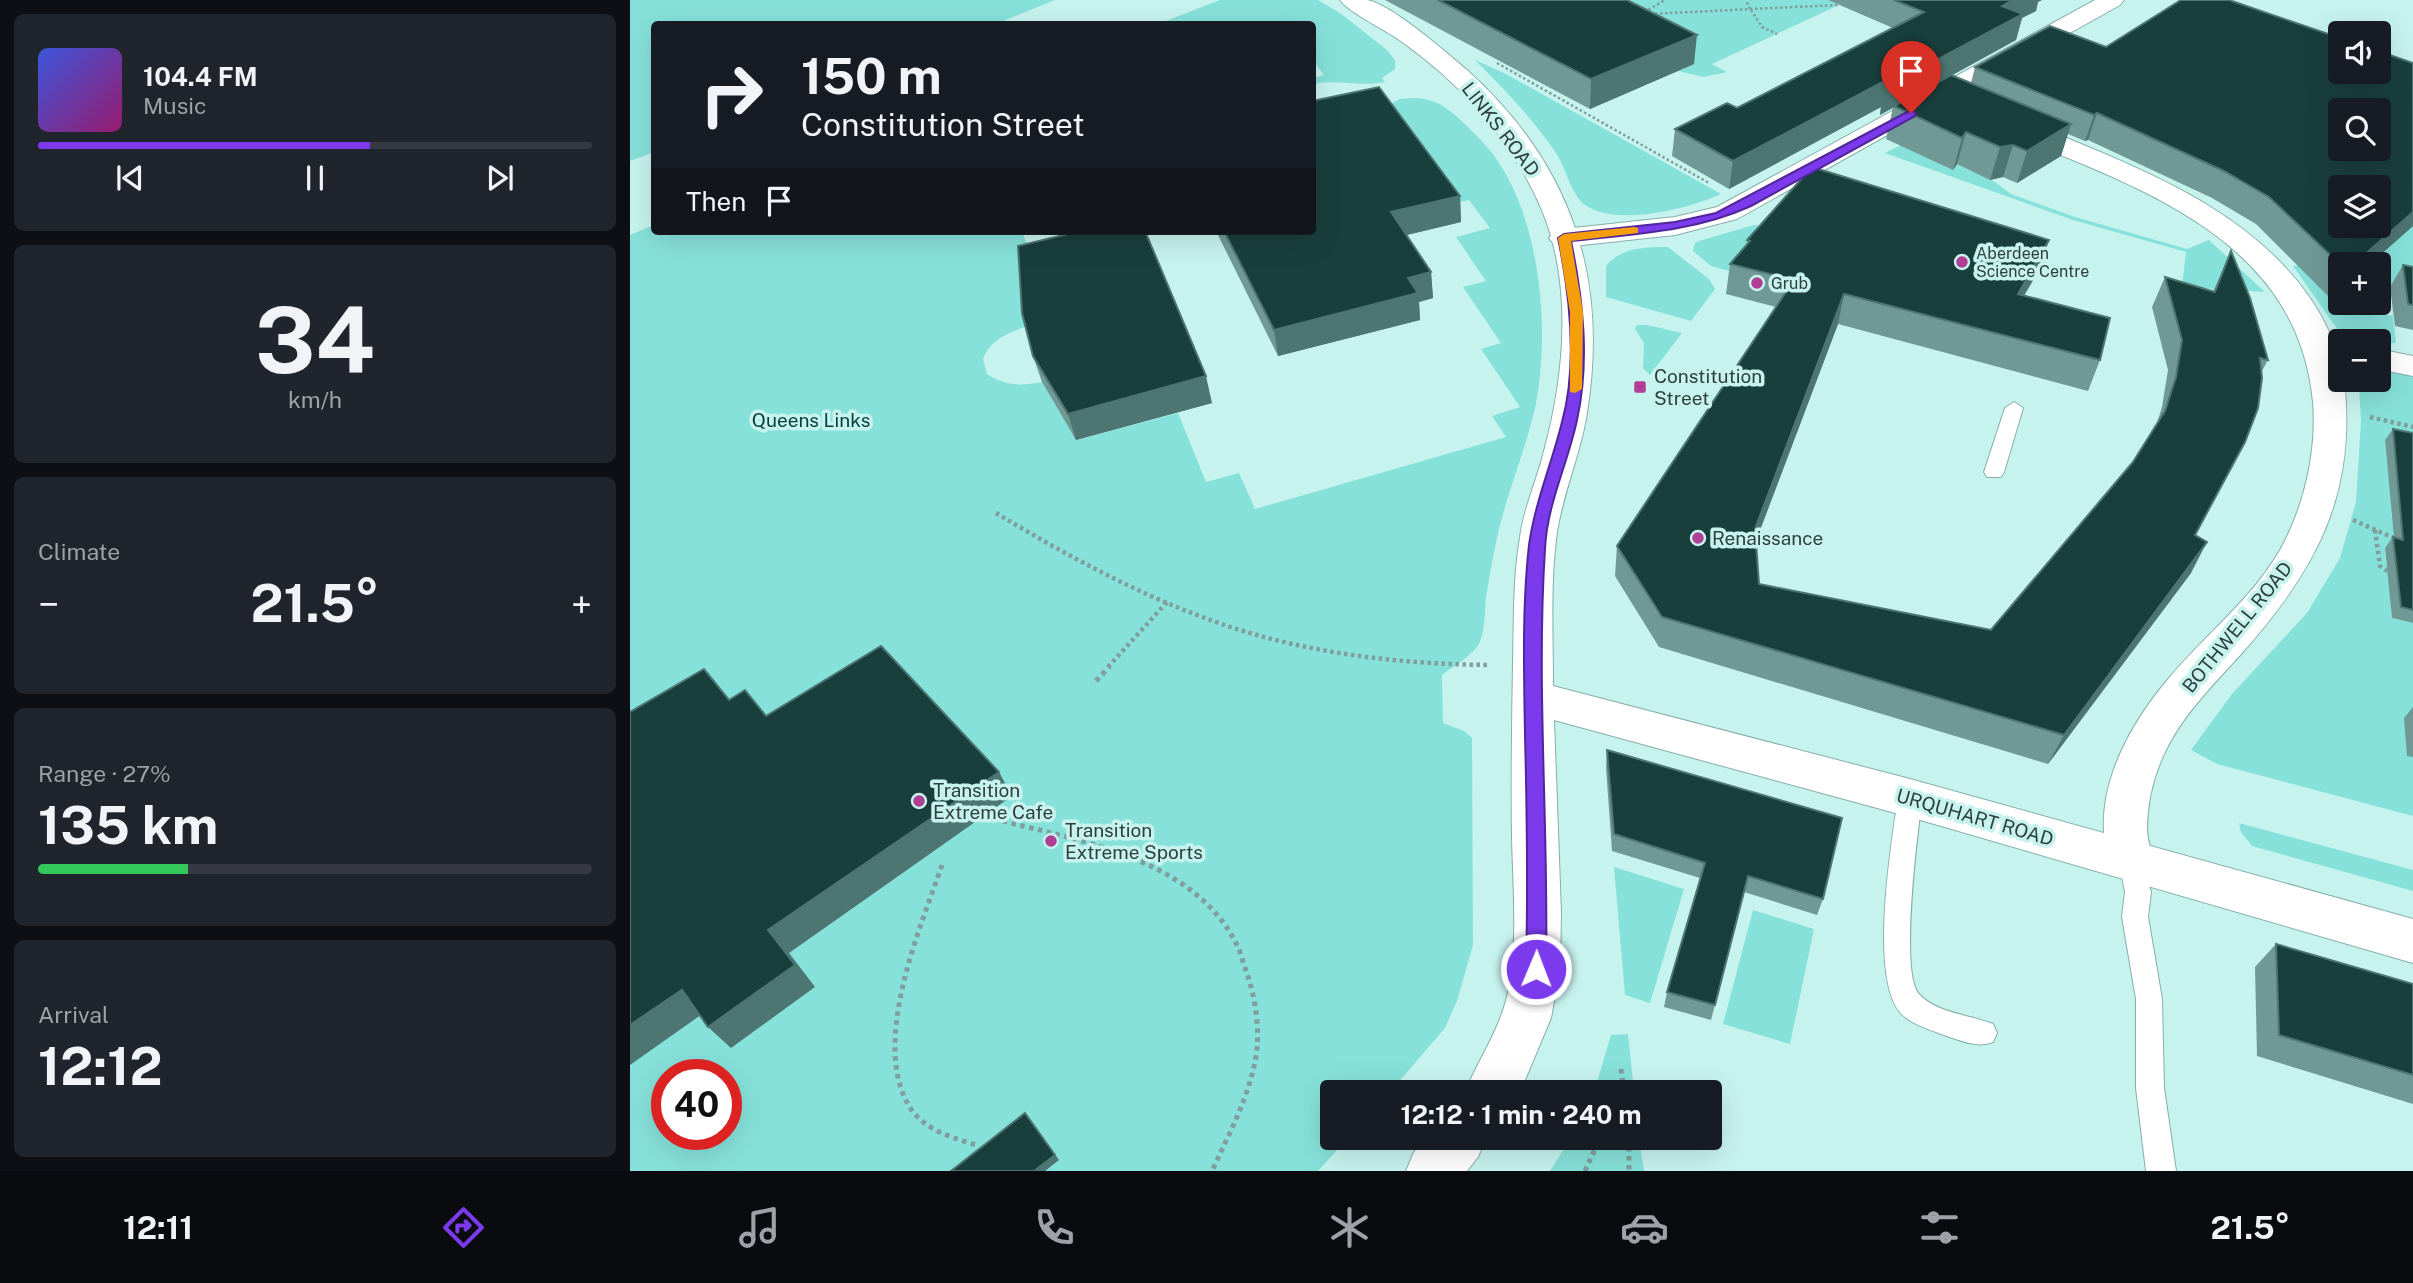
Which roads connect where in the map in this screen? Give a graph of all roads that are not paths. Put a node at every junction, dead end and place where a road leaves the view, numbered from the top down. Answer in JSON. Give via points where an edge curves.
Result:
{"nodes":[{"id":1,"x":1352,"y":0,"type":"edge"},
{"id":2,"x":2112,"y":0,"type":"edge"},
{"id":3,"x":1944,"y":95,"type":"junction"},
{"id":4,"x":1564,"y":238,"type":"junction"},
{"id":5,"x":2328,"y":346,"type":"edge"},
{"id":6,"x":2391,"y":362,"type":"edge"},
{"id":7,"x":2328,"y":365,"type":"edge"},
{"id":8,"x":2413,"y":366,"type":"edge"},
{"id":9,"x":2014,"y":408,"type":"dead end"},
{"id":10,"x":1994,"y":471,"type":"dead end"},
{"id":11,"x":1533,"y":682,"type":"junction"},
{"id":12,"x":1910,"y":798,"type":"junction"},
{"id":13,"x":2131,"y":861,"type":"junction"},
{"id":14,"x":2413,"y":941,"type":"edge"},
{"id":15,"x":1983,"y":1033,"type":"dead end"},
{"id":16,"x":1499,"y":1080,"type":"edge"},
{"id":17,"x":1450,"y":1150,"type":"edge"},
{"id":18,"x":1433,"y":1171,"type":"edge"},
{"id":19,"x":2161,"y":1171,"type":"edge"}],
"edges":[{"from":1,"to":4,"type":"street","name":"LINKS ROAD","via":[[1438,55],[1486,106],[1544,184]]},
{"from":2,"to":3,"type":"street"},
{"from":3,"to":4,"type":"street","via":[[1720,216]]},
{"from":3,"to":5,"type":"street","name":"BOTHWELL ROAD","via":[[2192,207],[2260,260]]},
{"from":4,"to":11,"type":"street","name":"LINKS ROAD","via":[[1577,312],[1576,383],[1539,527]]},
{"from":6,"to":8,"type":"street"},
{"from":7,"to":13,"type":"street","name":"BOTHWELL ROAD","via":[[2326,477],[2319,503],[2294,558],[2240,629],[2194,677],[2145,749],[2129,794],[2125,830]]},
{"from":9,"to":10,"type":"lane"},
{"from":11,"to":12,"type":"street","name":"URQUHART ROAD","via":[[1631,722]]},
{"from":11,"to":16,"type":"street","name":"LINKS ROAD","via":[[1536,969],[1529,1016]]},
{"from":12,"to":13,"type":"street","name":"URQUHART ROAD"},
{"from":12,"to":15,"type":"lane","via":[[1902,853],[1900,986],[1906,1001],[1920,1011]]},
{"from":13,"to":14,"type":"street","name":"URQUHART ROAD"},
{"from":13,"to":19,"type":"lane","via":[[2149,999],[2150,1088]]},
{"from":17,"to":18,"type":"street"}]}
